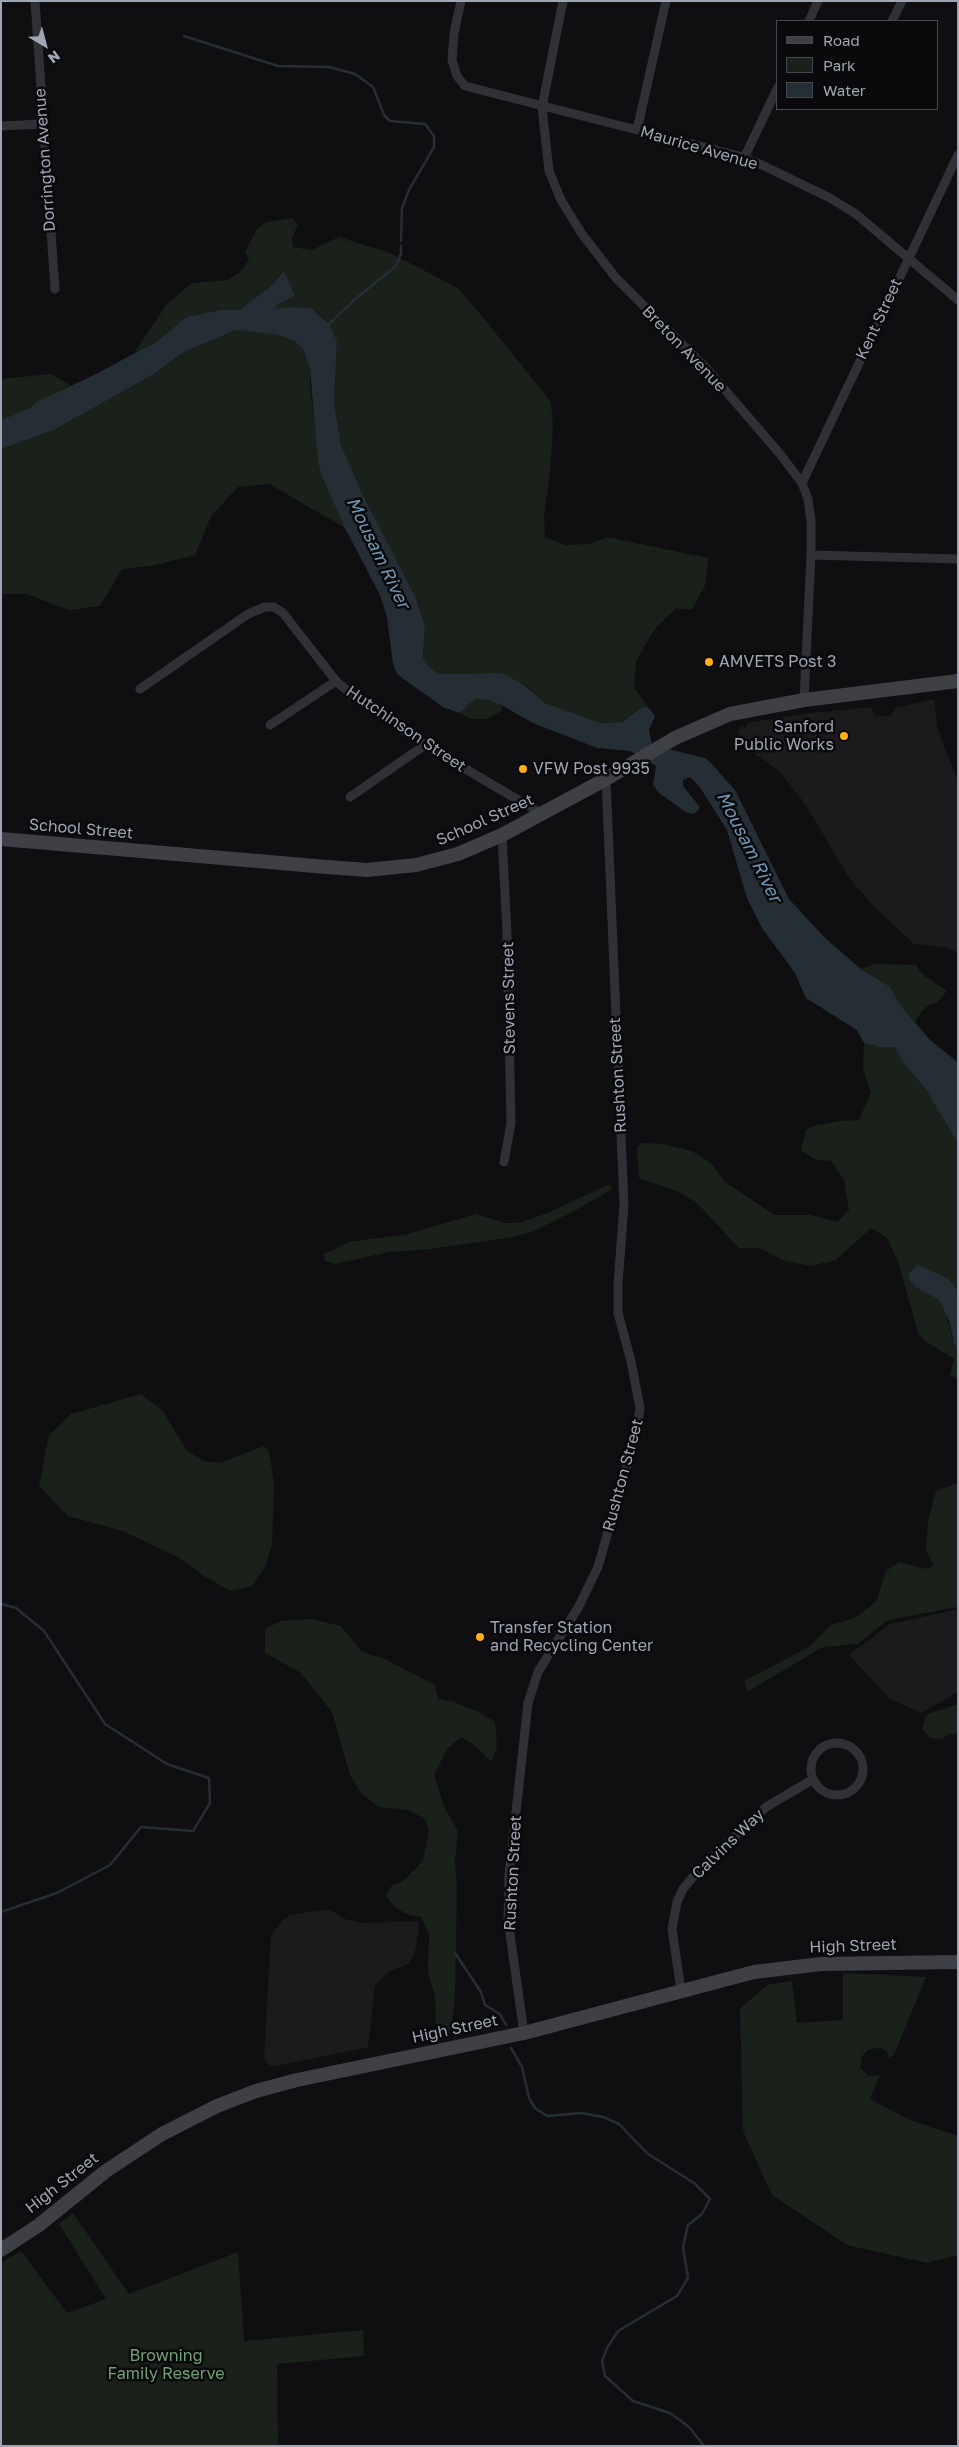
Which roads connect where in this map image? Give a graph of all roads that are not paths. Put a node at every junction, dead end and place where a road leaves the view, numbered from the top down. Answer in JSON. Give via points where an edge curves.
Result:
{"nodes":[{"id":1,"x":35,"y":1,"type":"edge"},
{"id":2,"x":461,"y":1,"type":"edge"},
{"id":3,"x":563,"y":1,"type":"edge"},
{"id":4,"x":666,"y":1,"type":"edge"},
{"id":5,"x":818,"y":1,"type":"edge"},
{"id":6,"x":902,"y":1,"type":"edge"},
{"id":7,"x":809,"y":20,"type":"edge"},
{"id":8,"x":892,"y":20,"type":"edge"},
{"id":9,"x":776,"y":91,"type":"edge"},
{"id":10,"x":542,"y":107,"type":"junction"},
{"id":11,"x":42,"y":124,"type":"junction"},
{"id":12,"x":1,"y":126,"type":"edge"},
{"id":13,"x":637,"y":130,"type":"junction"},
{"id":14,"x":958,"y":155,"type":"edge"},
{"id":15,"x":744,"y":158,"type":"junction"},
{"id":16,"x":908,"y":257,"type":"junction"},
{"id":17,"x":55,"y":289,"type":"dead end"},
{"id":18,"x":958,"y":300,"type":"edge"},
{"id":19,"x":802,"y":483,"type":"junction"},
{"id":20,"x":811,"y":555,"type":"junction"},
{"id":21,"x":958,"y":559,"type":"edge"},
{"id":22,"x":336,"y":681,"type":"junction"},
{"id":23,"x":958,"y":681,"type":"edge"},
{"id":24,"x":140,"y":689,"type":"dead end"},
{"id":25,"x":804,"y":700,"type":"junction"},
{"id":26,"x":270,"y":725,"type":"dead end"},
{"id":27,"x":425,"y":745,"type":"junction"},
{"id":28,"x":606,"y":779,"type":"junction"},
{"id":29,"x":350,"y":797,"type":"dead end"},
{"id":30,"x":542,"y":814,"type":"junction"},
{"id":31,"x":502,"y":835,"type":"junction"},
{"id":32,"x":1,"y":839,"type":"edge"},
{"id":33,"x":504,"y":1162,"type":"dead end"},
{"id":34,"x":812,"y":1780,"type":"junction"},
{"id":35,"x":958,"y":1962,"type":"edge"},
{"id":36,"x":681,"y":1990,"type":"junction"},
{"id":37,"x":524,"y":2033,"type":"junction"},
{"id":38,"x":1,"y":2250,"type":"edge"}],
"edges":[{"from":1,"to":11,"type":"street","name":"Dorrington Avenue"},
{"from":2,"to":10,"type":"street","name":"Maurice Avenue","via":[[452,60],[462,84]]},
{"from":3,"to":10,"type":"street","name":"Breton Avenue"},
{"from":4,"to":13,"type":"street"},
{"from":5,"to":7,"type":"street"},
{"from":6,"to":8,"type":"street"},
{"from":9,"to":15,"type":"street"},
{"from":10,"to":13,"type":"street","name":"Maurice Avenue"},
{"from":10,"to":19,"type":"street","name":"Breton Avenue","via":[[549,171],[561,200],[582,234],[616,278],[707,369]]},
{"from":11,"to":12,"type":"street"},
{"from":11,"to":17,"type":"street","name":"Dorrington Avenue"},
{"from":13,"to":15,"type":"street","name":"Maurice Avenue"},
{"from":14,"to":16,"type":"street","name":"Kent Street"},
{"from":15,"to":16,"type":"street","name":"Maurice Avenue","via":[[830,198],[859,216]]},
{"from":16,"to":18,"type":"street","name":"Maurice Avenue"},
{"from":16,"to":19,"type":"street","name":"Kent Street"},
{"from":19,"to":20,"type":"street","name":"Breton Avenue","via":[[811,521]]},
{"from":20,"to":21,"type":"street"},
{"from":20,"to":25,"type":"street","name":"Breton Avenue"},
{"from":22,"to":24,"type":"street","name":"Hutchinson Street","via":[[283,613],[269,606],[248,614]]},
{"from":22,"to":26,"type":"street"},
{"from":22,"to":27,"type":"street","name":"Hutchinson Street"},
{"from":23,"to":25,"type":"street","name":"School Street"},
{"from":25,"to":28,"type":"street","name":"School Street","via":[[730,714],[661,746]]},
{"from":27,"to":29,"type":"street"},
{"from":27,"to":30,"type":"street","name":"Hutchinson Street"},
{"from":28,"to":30,"type":"street","name":"School Street"},
{"from":28,"to":37,"type":"street","name":"Rushton Street","via":[[624,1205],[618,1313],[640,1408],[636,1433],[598,1567],[578,1608],[538,1672],[528,1703],[509,1875],[508,1913]]},
{"from":30,"to":31,"type":"street","name":"School Street"},
{"from":31,"to":32,"type":"street","name":"School Street","via":[[437,861],[367,870]]},
{"from":31,"to":33,"type":"street","name":"Stevens Street","via":[[511,1114]]},
{"from":34,"to":34,"type":"street","via":[[828,1794],[839,1796],[849,1792],[861,1780],[861,1759],[846,1744],[829,1744],[814,1756],[810,1772]]},
{"from":34,"to":36,"type":"street","name":"Calvins Way","via":[[766,1807],[683,1889],[672,1928]]},
{"from":35,"to":36,"type":"street","name":"High Street","via":[[787,1966]]},
{"from":36,"to":37,"type":"street","name":"High Street"},
{"from":37,"to":38,"type":"street","name":"High Street","via":[[297,2080],[217,2106],[162,2134],[106,2170],[39,2225]]}]}
